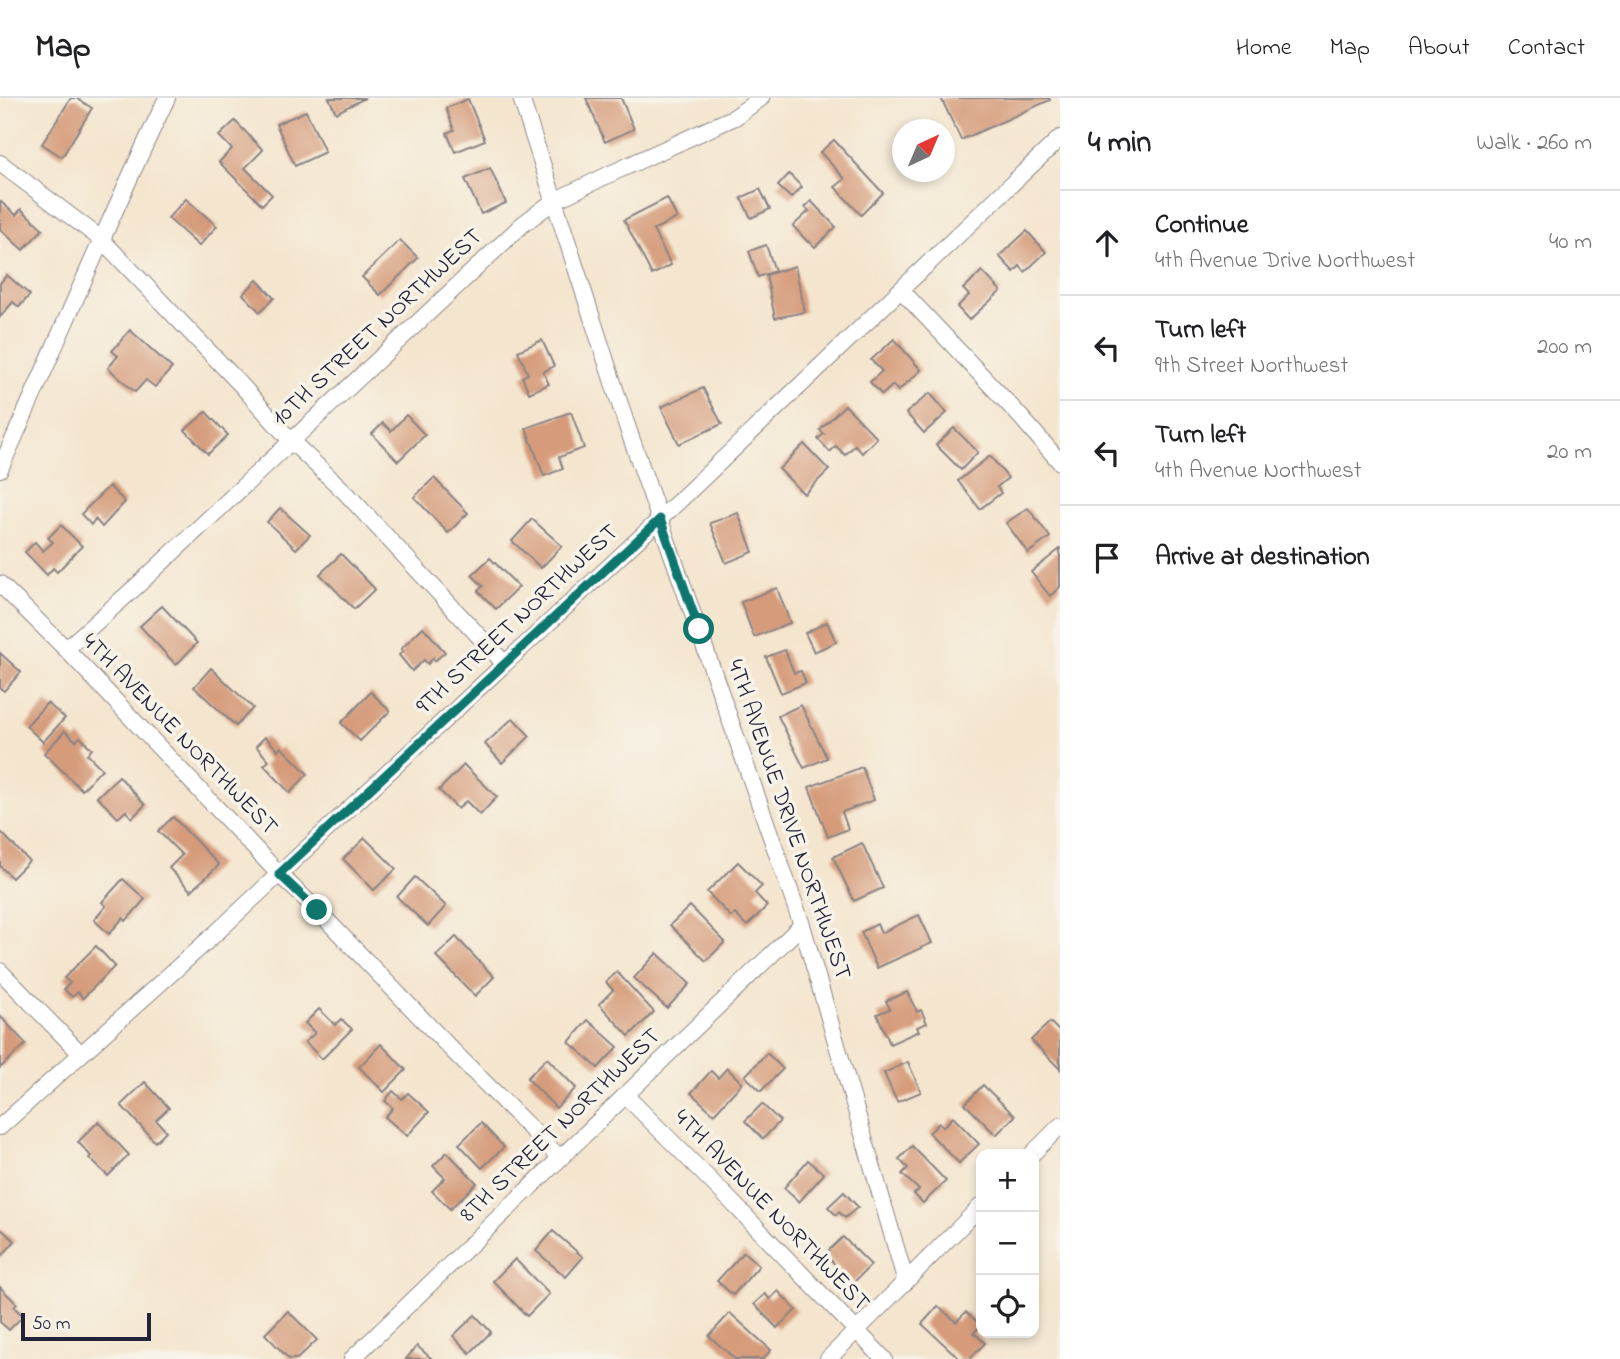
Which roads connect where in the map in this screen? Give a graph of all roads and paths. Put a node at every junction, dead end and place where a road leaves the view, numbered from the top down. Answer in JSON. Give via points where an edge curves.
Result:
{"nodes":[{"id":1,"x":167,"y":98,"type":"edge"},
{"id":2,"x":521,"y":98,"type":"edge"},
{"id":3,"x":761,"y":98,"type":"edge"},
{"id":4,"x":1060,"y":138,"type":"edge"},
{"id":5,"x":0,"y":163,"type":"edge"},
{"id":6,"x":554,"y":201,"type":"junction"},
{"id":7,"x":101,"y":239,"type":"junction"},
{"id":8,"x":901,"y":290,"type":"junction"},
{"id":9,"x":291,"y":441,"type":"junction"},
{"id":10,"x":1060,"y":462,"type":"edge"},
{"id":11,"x":0,"y":469,"type":"edge"},
{"id":12,"x":660,"y":519,"type":"junction"},
{"id":13,"x":0,"y":584,"type":"edge"},
{"id":14,"x":66,"y":649,"type":"junction"},
{"id":15,"x":504,"y":663,"type":"junction"},
{"id":16,"x":279,"y":874,"type":"junction"},
{"id":17,"x":802,"y":925,"type":"junction"},
{"id":18,"x":0,"y":971,"type":"edge"},
{"id":19,"x":81,"y":1054,"type":"junction"},
{"id":20,"x":625,"y":1095,"type":"junction"},
{"id":21,"x":1060,"y":1126,"type":"edge"},
{"id":22,"x":0,"y":1127,"type":"edge"},
{"id":23,"x":1037,"y":1149,"type":"edge"},
{"id":24,"x":560,"y":1158,"type":"junction"},
{"id":25,"x":976,"y":1211,"type":"edge"},
{"id":26,"x":906,"y":1282,"type":"junction"},
{"id":27,"x":856,"y":1331,"type":"junction"},
{"id":28,"x":352,"y":1359,"type":"edge"},
{"id":29,"x":828,"y":1359,"type":"edge"},
{"id":30,"x":884,"y":1359,"type":"edge"}],
"edges":[{"from":1,"to":7,"type":"street"},
{"from":2,"to":6,"type":"street","name":"4TH AVENUE DRIVE NORTHWEST"},
{"from":3,"to":6,"type":"street","name":"10TH STREET NORTHWEST","via":[[736,117]]},
{"from":4,"to":8,"type":"street","name":"9TH STREET NORTHWEST"},
{"from":5,"to":7,"type":"street"},
{"from":6,"to":9,"type":"street","name":"10TH STREET NORTHWEST","via":[[523,224]]},
{"from":6,"to":12,"type":"street","name":"4TH AVENUE DRIVE NORTHWEST"},
{"from":7,"to":9,"type":"street"},
{"from":7,"to":11,"type":"street"},
{"from":8,"to":10,"type":"street"},
{"from":8,"to":12,"type":"street","name":"9TH STREET NORTHWEST"},
{"from":9,"to":14,"type":"street","name":"10TH STREET NORTHWEST"},
{"from":9,"to":15,"type":"street","via":[[346,493]]},
{"from":12,"to":15,"type":"street","name":"9TH STREET NORTHWEST"},
{"from":12,"to":17,"type":"street","name":"4TH AVENUE DRIVE NORTHWEST"},
{"from":13,"to":14,"type":"street","name":"4TH AVENUE NORTHWEST"},
{"from":14,"to":16,"type":"street","name":"4TH AVENUE NORTHWEST"},
{"from":15,"to":16,"type":"street","name":"9TH STREET NORTHWEST"},
{"from":16,"to":19,"type":"street","name":"9TH STREET NORTHWEST"},
{"from":16,"to":24,"type":"street","name":"4TH AVENUE NORTHWEST"},
{"from":17,"to":20,"type":"street","name":"8TH STREET NORTHWEST"},
{"from":17,"to":26,"type":"street","name":"4TH AVENUE DRIVE NORTHWEST"},
{"from":18,"to":19,"type":"street"},
{"from":19,"to":22,"type":"street","name":"9TH STREET NORTHWEST"},
{"from":20,"to":24,"type":"street","name":"8TH STREET NORTHWEST"},
{"from":20,"to":27,"type":"street","name":"4TH AVENUE NORTHWEST"},
{"from":21,"to":23,"type":"street"},
{"from":24,"to":28,"type":"street","name":"8TH STREET NORTHWEST"},
{"from":25,"to":26,"type":"street"},
{"from":26,"to":27,"type":"street"},
{"from":27,"to":29,"type":"street"},
{"from":27,"to":30,"type":"street","name":"4TH AVENUE NORTHWEST"}]}
